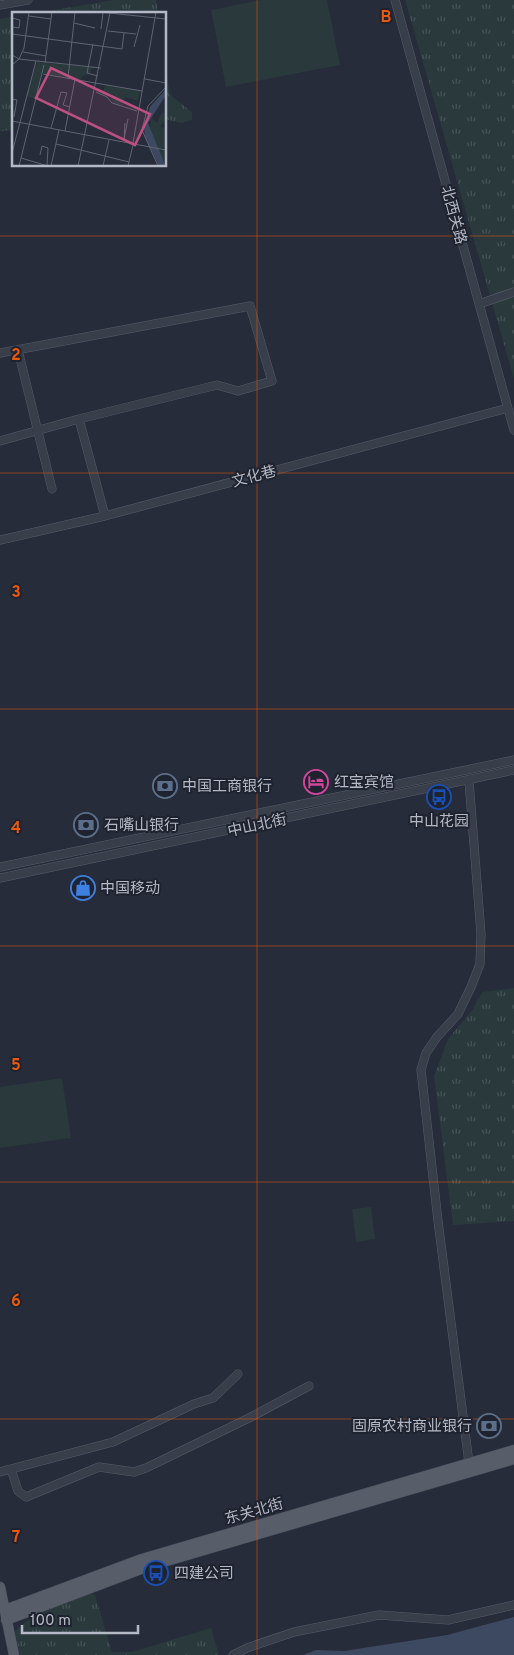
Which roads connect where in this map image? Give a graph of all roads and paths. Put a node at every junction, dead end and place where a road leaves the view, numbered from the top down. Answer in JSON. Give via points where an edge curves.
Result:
{"nodes":[{"id":1,"x":28,"y":0,"type":"edge"},
{"id":2,"x":395,"y":0,"type":"edge"},
{"id":3,"x":0,"y":5,"type":"edge"},
{"id":4,"x":514,"y":292,"type":"edge"},
{"id":5,"x":479,"y":304,"type":"junction"},
{"id":6,"x":18,"y":350,"type":"junction"},
{"id":7,"x":0,"y":353,"type":"edge"},
{"id":8,"x":508,"y":408,"type":"junction"},
{"id":9,"x":79,"y":419,"type":"junction"},
{"id":10,"x":38,"y":430,"type":"junction"},
{"id":11,"x":514,"y":430,"type":"edge"},
{"id":12,"x":0,"y":441,"type":"edge"},
{"id":13,"x":52,"y":489,"type":"dead end"},
{"id":14,"x":105,"y":516,"type":"junction"},
{"id":15,"x":0,"y":540,"type":"edge"},
{"id":16,"x":514,"y":760,"type":"edge"},
{"id":17,"x":514,"y":770,"type":"edge"},
{"id":18,"x":469,"y":781,"type":"junction"},
{"id":19,"x":0,"y":867,"type":"edge"},
{"id":20,"x":0,"y":878,"type":"edge"},
{"id":21,"x":238,"y":1374,"type":"dead end"},
{"id":22,"x":309,"y":1386,"type":"dead end"},
{"id":23,"x":514,"y":1450,"type":"edge"},
{"id":24,"x":514,"y":1458,"type":"edge"},
{"id":25,"x":469,"y":1463,"type":"junction"},
{"id":26,"x":10,"y":1469,"type":"junction"},
{"id":27,"x":0,"y":1472,"type":"edge"},
{"id":28,"x":0,"y":1587,"type":"edge"},
{"id":29,"x":514,"y":1605,"type":"edge"},
{"id":30,"x":2,"y":1615,"type":"edge"},
{"id":31,"x":14,"y":1655,"type":"edge"},
{"id":32,"x":233,"y":1655,"type":"edge"}],
"edges":[{"from":1,"to":3,"type":"street"},
{"from":2,"to":5,"type":"street","name":"北西关路"},
{"from":4,"to":5,"type":"street"},
{"from":5,"to":8,"type":"street","name":"北西关路"},
{"from":6,"to":7,"type":"street"},
{"from":6,"to":9,"type":"street","via":[[250,306],[272,381],[238,392],[217,385]]},
{"from":6,"to":10,"type":"street"},
{"from":8,"to":11,"type":"street","name":"北西关路"},
{"from":8,"to":14,"type":"street","name":"文化巷"},
{"from":9,"to":10,"type":"street"},
{"from":9,"to":14,"type":"street"},
{"from":10,"to":12,"type":"street"},
{"from":10,"to":13,"type":"street"},
{"from":14,"to":15,"type":"street","name":"文化巷"},
{"from":16,"to":19,"type":"street","name":"中山北街"},
{"from":17,"to":18,"type":"street","name":"中山北街"},
{"from":18,"to":20,"type":"street","name":"中山北街"},
{"from":18,"to":25,"type":"street","via":[[481,934],[480,964],[458,1014],[426,1053],[421,1070]]},
{"from":21,"to":26,"type":"street","via":[[213,1398],[113,1442]]},
{"from":22,"to":26,"type":"street","via":[[134,1472],[99,1467],[26,1498],[18,1491]]},
{"from":23,"to":25,"type":"main road","name":"东关北街"},
{"from":24,"to":30,"type":"main road","name":"东关北街","via":[[146,1567]]},
{"from":25,"to":30,"type":"main road","name":"东关北街","via":[[142,1559]]},
{"from":26,"to":27,"type":"street"},
{"from":28,"to":30,"type":"main road"},
{"from":29,"to":32,"type":"street","via":[[448,1620],[379,1615],[294,1632]]},
{"from":30,"to":31,"type":"main road"}]}
